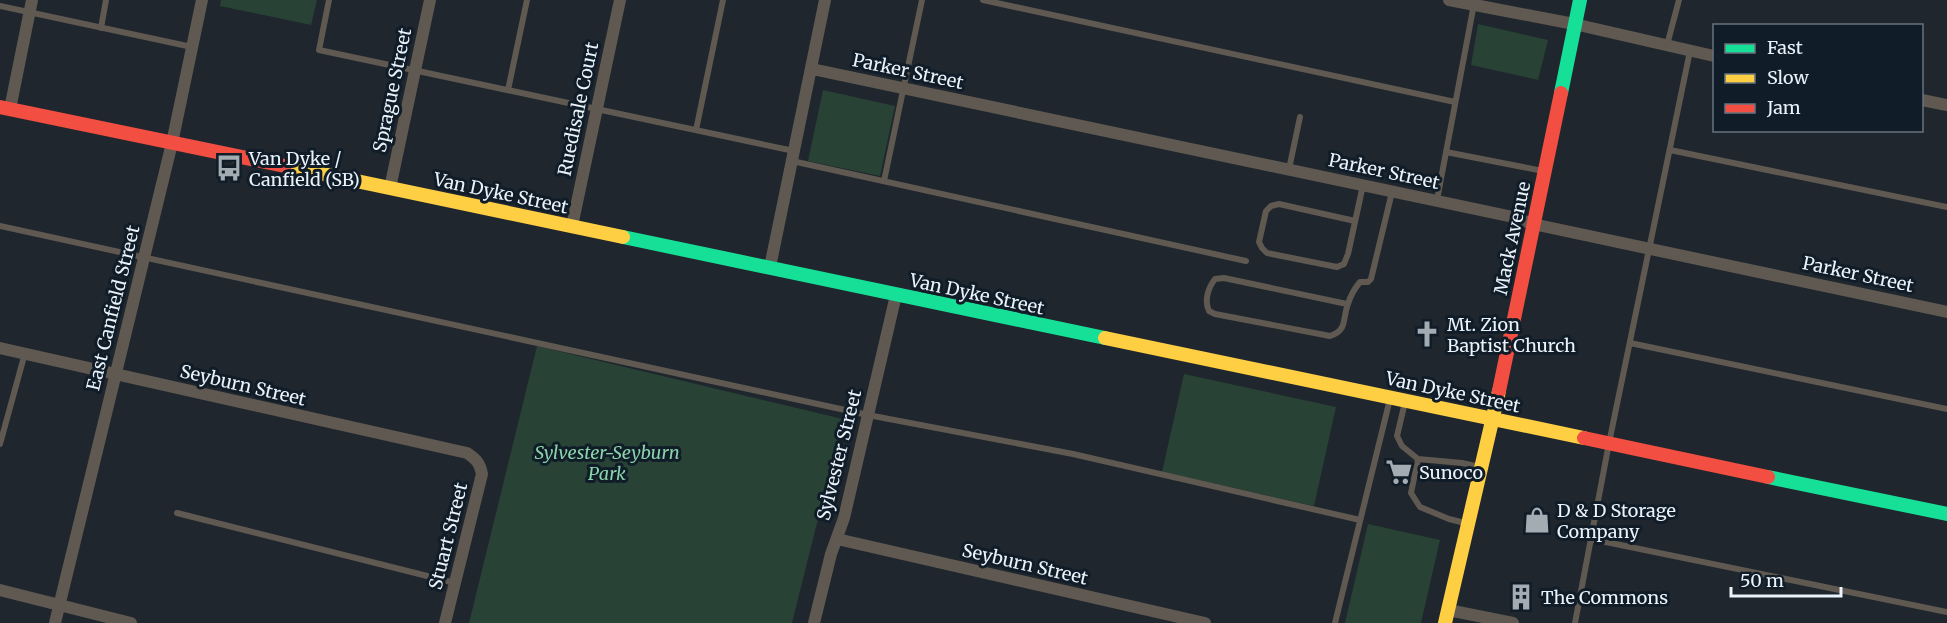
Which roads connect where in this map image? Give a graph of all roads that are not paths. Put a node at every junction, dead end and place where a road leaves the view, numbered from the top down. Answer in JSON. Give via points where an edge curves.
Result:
{"nodes":[{"id":1,"x":32,"y":0,"type":"edge"},
{"id":2,"x":106,"y":0,"type":"edge"},
{"id":3,"x":202,"y":0,"type":"edge"},
{"id":4,"x":329,"y":0,"type":"edge"},
{"id":5,"x":429,"y":0,"type":"edge"},
{"id":6,"x":526,"y":0,"type":"edge"},
{"id":7,"x":620,"y":0,"type":"edge"},
{"id":8,"x":723,"y":0,"type":"edge"},
{"id":9,"x":825,"y":0,"type":"edge"},
{"id":10,"x":922,"y":0,"type":"edge"},
{"id":11,"x":983,"y":0,"type":"edge"},
{"id":12,"x":1449,"y":0,"type":"edge"},
{"id":13,"x":1580,"y":0,"type":"edge"},
{"id":14,"x":1678,"y":0,"type":"edge"},
{"id":15,"x":1474,"y":3,"type":"edge"},
{"id":16,"x":0,"y":6,"type":"edge"},
{"id":17,"x":30,"y":13,"type":"junction"},
{"id":18,"x":1574,"y":24,"type":"junction"},
{"id":19,"x":100,"y":28,"type":"junction"},
{"id":20,"x":1667,"y":45,"type":"junction"},
{"id":21,"x":192,"y":47,"type":"junction"},
{"id":22,"x":1690,"y":51,"type":"junction"},
{"id":23,"x":1713,"y":56,"type":"edge"},
{"id":24,"x":812,"y":69,"type":"junction"},
{"id":25,"x":415,"y":70,"type":"junction"},
{"id":26,"x":904,"y":89,"type":"junction"},
{"id":27,"x":508,"y":90,"type":"junction"},
{"id":28,"x":1923,"y":100,"type":"edge"},
{"id":29,"x":1455,"y":102,"type":"junction"},
{"id":30,"x":1947,"y":105,"type":"edge"},
{"id":31,"x":5,"y":108,"type":"edge"},
{"id":32,"x":597,"y":108,"type":"junction"},
{"id":33,"x":1300,"y":117,"type":"dead end"},
{"id":34,"x":696,"y":130,"type":"junction"},
{"id":35,"x":172,"y":143,"type":"junction"},
{"id":36,"x":1670,"y":150,"type":"junction"},
{"id":37,"x":1446,"y":153,"type":"junction"},
{"id":38,"x":793,"y":156,"type":"junction"},
{"id":39,"x":1289,"y":170,"type":"junction"},
{"id":40,"x":1544,"y":172,"type":"junction"},
{"id":41,"x":884,"y":181,"type":"junction"},
{"id":42,"x":1363,"y":185,"type":"junction"},
{"id":43,"x":390,"y":188,"type":"junction"},
{"id":44,"x":1392,"y":191,"type":"junction"},
{"id":45,"x":1437,"y":201,"type":"junction"},
{"id":46,"x":1947,"y":207,"type":"edge"},
{"id":47,"x":1355,"y":222,"type":"junction"},
{"id":48,"x":1533,"y":224,"type":"junction"},
{"id":49,"x":0,"y":226,"type":"edge"},
{"id":50,"x":572,"y":226,"type":"junction"},
{"id":51,"x":1650,"y":249,"type":"junction"},
{"id":52,"x":144,"y":258,"type":"junction"},
{"id":53,"x":1246,"y":261,"type":"dead end"},
{"id":54,"x":770,"y":267,"type":"junction"},
{"id":55,"x":896,"y":295,"type":"junction"},
{"id":56,"x":1347,"y":304,"type":"junction"},
{"id":57,"x":1947,"y":312,"type":"edge"},
{"id":58,"x":1630,"y":343,"type":"junction"},
{"id":59,"x":0,"y":348,"type":"edge"},
{"id":60,"x":25,"y":353,"type":"junction"},
{"id":61,"x":115,"y":374,"type":"junction"},
{"id":62,"x":1390,"y":398,"type":"junction"},
{"id":63,"x":1405,"y":401,"type":"junction"},
{"id":64,"x":1947,"y":409,"type":"edge"},
{"id":65,"x":868,"y":415,"type":"junction"},
{"id":66,"x":1493,"y":418,"type":"junction"},
{"id":67,"x":1609,"y":443,"type":"junction"},
{"id":68,"x":0,"y":444,"type":"edge"},
{"id":69,"x":476,"y":459,"type":"joint"},
{"id":70,"x":1418,"y":459,"type":"junction"},
{"id":71,"x":1482,"y":468,"type":"junction"},
{"id":72,"x":177,"y":513,"type":"dead end"},
{"id":73,"x":1947,"y":514,"type":"edge"},
{"id":74,"x":1360,"y":520,"type":"junction"},
{"id":75,"x":1468,"y":524,"type":"junction"},
{"id":76,"x":837,"y":539,"type":"junction"},
{"id":77,"x":1591,"y":539,"type":"junction"},
{"id":78,"x":455,"y":583,"type":"junction"},
{"id":79,"x":0,"y":590,"type":"edge"},
{"id":80,"x":59,"y":605,"type":"junction"},
{"id":81,"x":1947,"y":612,"type":"edge"},
{"id":82,"x":1447,"y":616,"type":"edge"},
{"id":83,"x":55,"y":623,"type":"edge"},
{"id":84,"x":131,"y":623,"type":"edge"},
{"id":85,"x":445,"y":623,"type":"edge"},
{"id":86,"x":814,"y":623,"type":"edge"},
{"id":87,"x":1205,"y":623,"type":"edge"},
{"id":88,"x":1335,"y":623,"type":"edge"},
{"id":89,"x":1513,"y":623,"type":"edge"},
{"id":90,"x":1575,"y":623,"type":"edge"}],
"edges":[{"from":1,"to":17,"type":"street"},
{"from":2,"to":19,"type":"lane"},
{"from":3,"to":21,"type":"street","name":"East Canfield Street"},
{"from":4,"to":25,"type":"lane","via":[[319,50]]},
{"from":5,"to":25,"type":"street","name":"Sprague Street"},
{"from":6,"to":27,"type":"lane"},
{"from":7,"to":32,"type":"street","name":"Ruedisale Court"},
{"from":8,"to":34,"type":"lane"},
{"from":9,"to":24,"type":"street"},
{"from":10,"to":26,"type":"lane"},
{"from":11,"to":29,"type":"lane"},
{"from":12,"to":15,"type":"street"},
{"from":13,"to":18,"type":"main road","name":"Mack Avenue"},
{"from":14,"to":20,"type":"lane"},
{"from":15,"to":18,"type":"street"},
{"from":15,"to":29,"type":"lane"},
{"from":16,"to":17,"type":"lane"},
{"from":17,"to":19,"type":"lane"},
{"from":17,"to":31,"type":"street"},
{"from":18,"to":20,"type":"street"},
{"from":18,"to":40,"type":"main road","name":"Mack Avenue"},
{"from":19,"to":21,"type":"lane"},
{"from":20,"to":22,"type":"street"},
{"from":21,"to":35,"type":"street","name":"East Canfield Street"},
{"from":22,"to":23,"type":"street"},
{"from":22,"to":36,"type":"lane"},
{"from":24,"to":26,"type":"street","name":"Parker Street"},
{"from":24,"to":38,"type":"street"},
{"from":25,"to":27,"type":"lane"},
{"from":25,"to":43,"type":"street","name":"Sprague Street"},
{"from":26,"to":39,"type":"street","name":"Parker Street"},
{"from":26,"to":41,"type":"lane"},
{"from":27,"to":32,"type":"lane"},
{"from":28,"to":30,"type":"street"},
{"from":29,"to":37,"type":"lane"},
{"from":31,"to":35,"type":"main road","name":"Van Dyke Street"},
{"from":32,"to":34,"type":"lane"},
{"from":32,"to":50,"type":"street","name":"Ruedisale Court"},
{"from":33,"to":39,"type":"lane"},
{"from":34,"to":38,"type":"lane"},
{"from":35,"to":43,"type":"main road","name":"Van Dyke Street"},
{"from":35,"to":52,"type":"street","name":"East Canfield Street"},
{"from":36,"to":46,"type":"lane"},
{"from":36,"to":51,"type":"lane"},
{"from":37,"to":40,"type":"lane"},
{"from":37,"to":45,"type":"lane"},
{"from":38,"to":41,"type":"lane"},
{"from":38,"to":54,"type":"street"},
{"from":39,"to":42,"type":"street","name":"Parker Street"},
{"from":40,"to":48,"type":"main road","name":"Mack Avenue"},
{"from":41,"to":53,"type":"lane"},
{"from":42,"to":44,"type":"street","name":"Parker Street"},
{"from":42,"to":47,"type":"lane"},
{"from":43,"to":50,"type":"main road","name":"Van Dyke Street"},
{"from":44,"to":45,"type":"street","name":"Parker Street"},
{"from":44,"to":56,"type":"lane","via":[[1371,279],[1360,282]]},
{"from":45,"to":48,"type":"street","name":"Parker Street"},
{"from":47,"to":47,"type":"lane","via":[[1348,254],[1344,264],[1337,267],[1267,253],[1259,242],[1266,211],[1279,204]]},
{"from":48,"to":51,"type":"street","name":"Parker Street"},
{"from":48,"to":66,"type":"main road","name":"Mack Avenue"},
{"from":49,"to":52,"type":"lane"},
{"from":50,"to":54,"type":"main road","name":"Van Dyke Street"},
{"from":51,"to":57,"type":"street","name":"Parker Street"},
{"from":51,"to":58,"type":"lane"},
{"from":52,"to":61,"type":"street","name":"East Canfield Street"},
{"from":52,"to":65,"type":"lane"},
{"from":54,"to":55,"type":"main road","name":"Van Dyke Street"},
{"from":55,"to":62,"type":"main road","name":"Van Dyke Street"},
{"from":55,"to":65,"type":"street","name":"Sylvester Street"},
{"from":56,"to":56,"type":"lane","via":[[1224,278],[1215,279],[1210,285],[1206,305],[1215,314],[1330,336],[1343,327]]},
{"from":58,"to":64,"type":"lane"},
{"from":58,"to":67,"type":"lane"},
{"from":59,"to":60,"type":"street","name":"Seyburn Street"},
{"from":60,"to":61,"type":"street","name":"Seyburn Street"},
{"from":60,"to":68,"type":"lane"},
{"from":61,"to":69,"type":"street","name":"Seyburn Street","via":[[467,453]]},
{"from":61,"to":80,"type":"street","name":"East Canfield Street"},
{"from":62,"to":63,"type":"main road","name":"Van Dyke Street"},
{"from":62,"to":74,"type":"lane"},
{"from":63,"to":66,"type":"main road","name":"Van Dyke Street"},
{"from":63,"to":70,"type":"lane","via":[[1397,436],[1402,446]]},
{"from":65,"to":74,"type":"lane","via":[[1073,454]]},
{"from":65,"to":76,"type":"street","name":"Sylvester Street"},
{"from":66,"to":67,"type":"main road","name":"Van Dyke Street"},
{"from":66,"to":71,"type":"main road","name":"Mack Avenue"},
{"from":67,"to":73,"type":"main road","name":"Van Dyke Street"},
{"from":67,"to":77,"type":"lane"},
{"from":69,"to":78,"type":"street","name":"Stuart Street","via":[[482,474]]},
{"from":70,"to":71,"type":"lane"},
{"from":70,"to":75,"type":"lane","via":[[1411,493],[1420,507]]},
{"from":71,"to":75,"type":"main road","name":"Mack Avenue"},
{"from":72,"to":78,"type":"lane"},
{"from":74,"to":88,"type":"lane"},
{"from":75,"to":82,"type":"main road","name":"Mack Avenue"},
{"from":76,"to":86,"type":"street","name":"Sylvester Street"},
{"from":76,"to":87,"type":"street","name":"Seyburn Street"},
{"from":77,"to":81,"type":"lane"},
{"from":77,"to":90,"type":"lane"},
{"from":78,"to":85,"type":"street","name":"Stuart Street"},
{"from":79,"to":80,"type":"street"},
{"from":80,"to":83,"type":"street","name":"East Canfield Street"},
{"from":80,"to":84,"type":"street"},
{"from":82,"to":89,"type":"street"}]}
